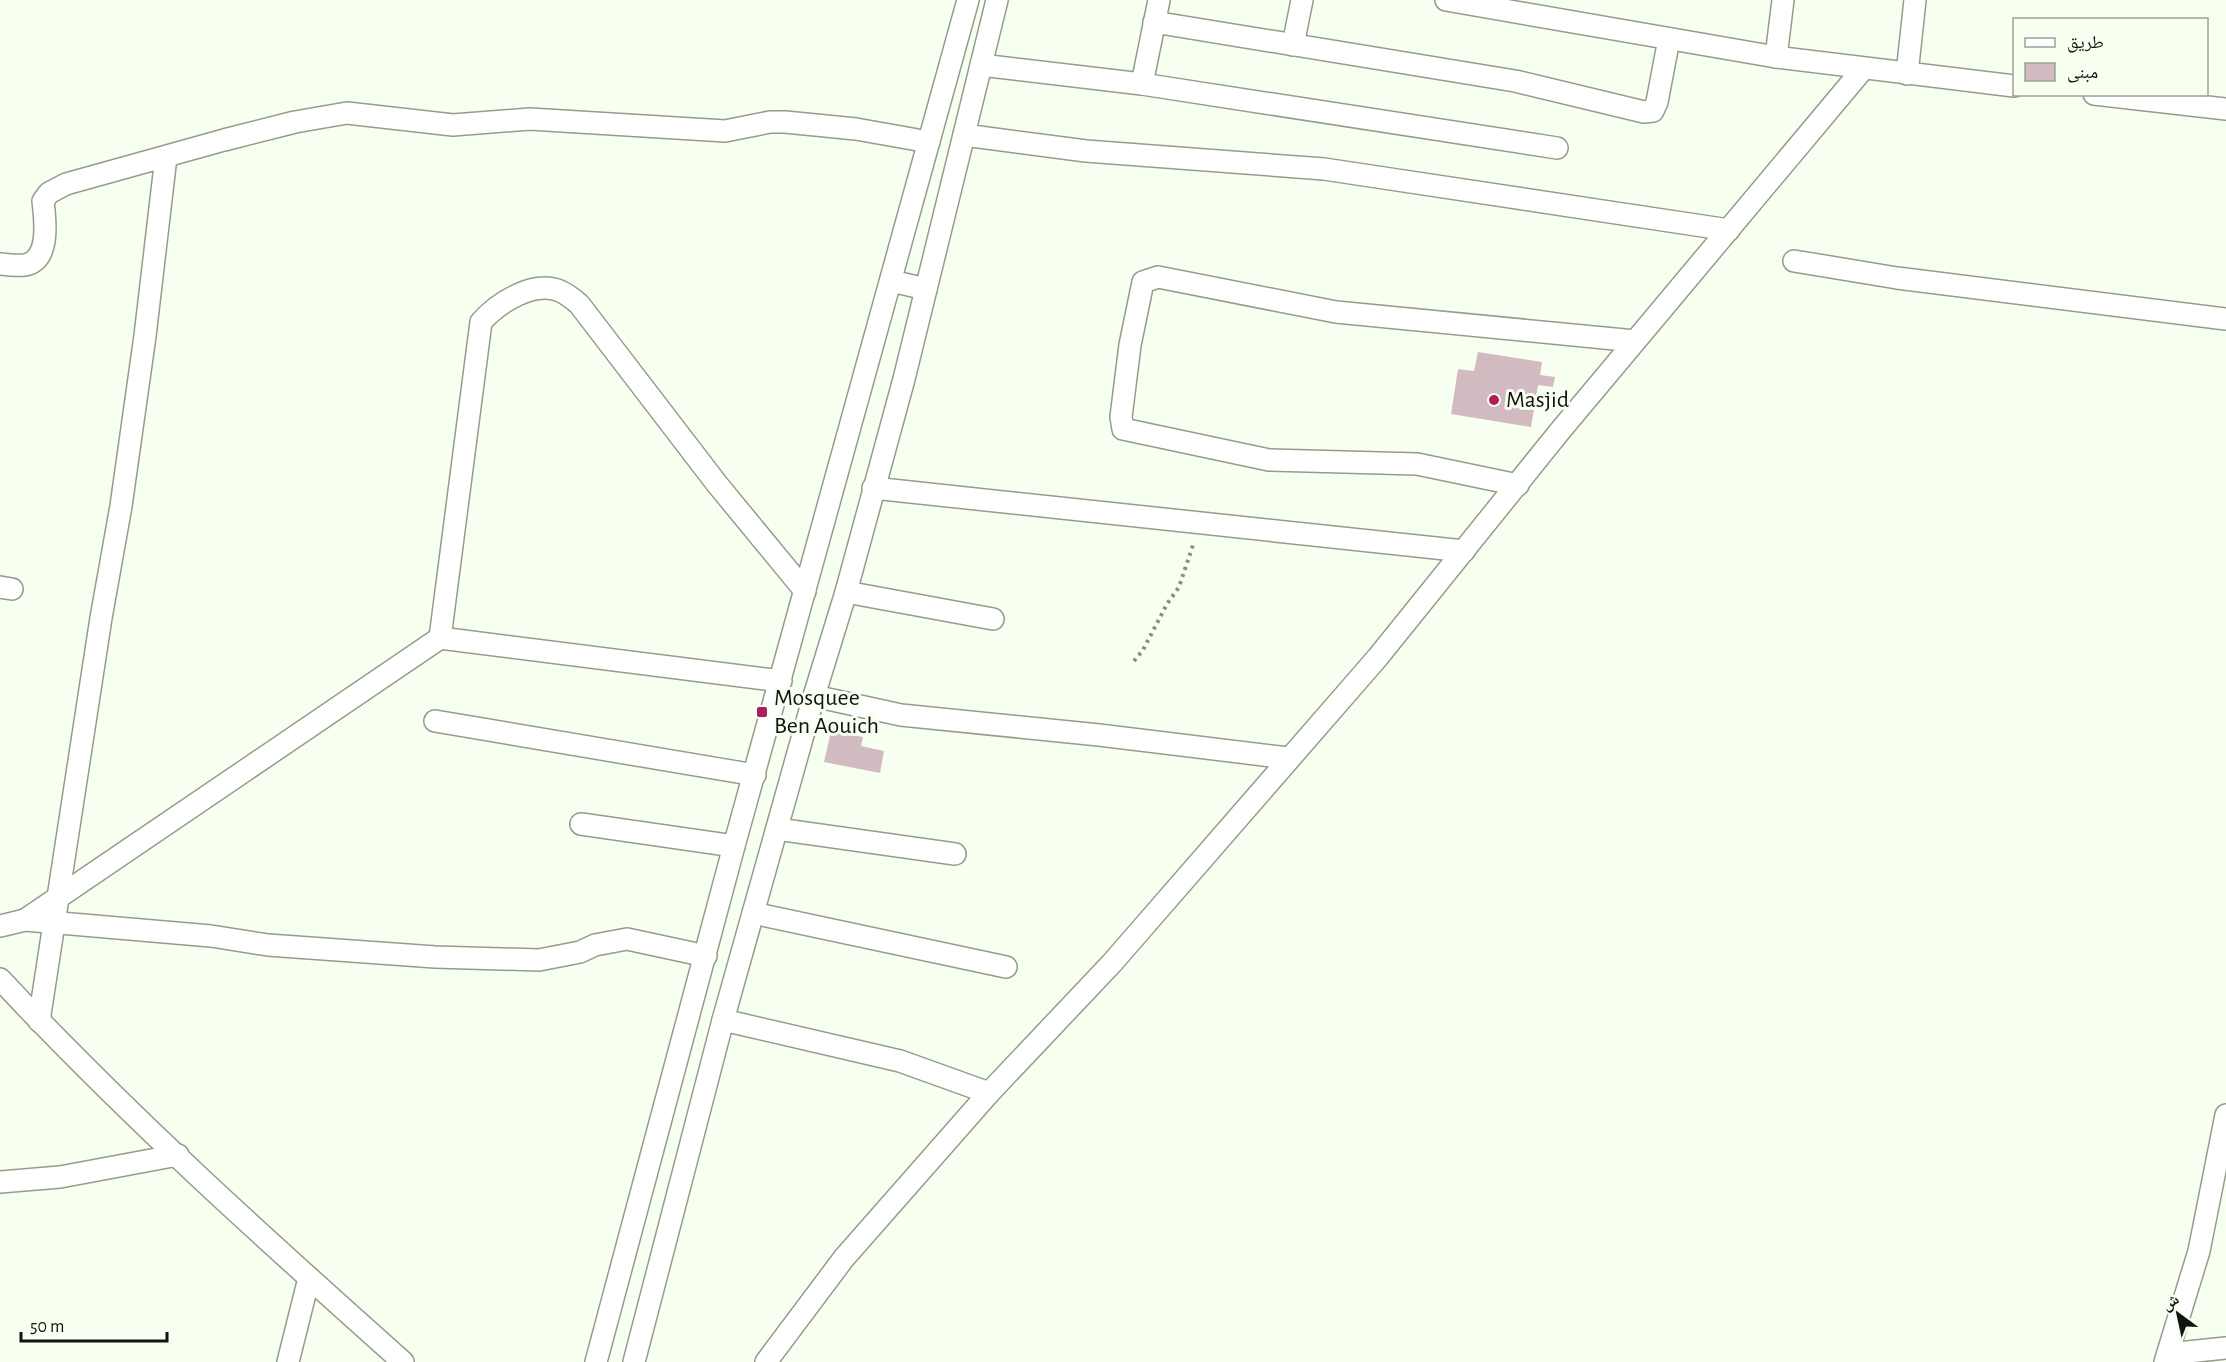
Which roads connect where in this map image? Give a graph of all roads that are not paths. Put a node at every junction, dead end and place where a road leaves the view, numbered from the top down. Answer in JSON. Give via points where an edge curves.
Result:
{"nodes":[{"id":1,"x":968,"y":0,"type":"edge"},
{"id":2,"x":997,"y":0,"type":"edge"},
{"id":3,"x":1159,"y":0,"type":"edge"},
{"id":4,"x":1302,"y":0,"type":"edge"},
{"id":5,"x":1446,"y":0,"type":"edge"},
{"id":6,"x":1783,"y":0,"type":"edge"},
{"id":7,"x":1916,"y":0,"type":"edge"},
{"id":8,"x":1154,"y":21,"type":"junction"},
{"id":9,"x":1669,"y":39,"type":"junction"},
{"id":10,"x":1293,"y":45,"type":"junction"},
{"id":11,"x":1776,"y":57,"type":"junction"},
{"id":12,"x":981,"y":65,"type":"junction"},
{"id":13,"x":1863,"y":69,"type":"junction"},
{"id":14,"x":1907,"y":74,"type":"junction"},
{"id":15,"x":1142,"y":84,"type":"junction"},
{"id":16,"x":2013,"y":86,"type":"edge"},
{"id":17,"x":2112,"y":96,"type":"edge"},
{"id":18,"x":2226,"y":109,"type":"edge"},
{"id":19,"x":964,"y":135,"type":"junction"},
{"id":20,"x":929,"y":142,"type":"junction"},
{"id":21,"x":1557,"y":148,"type":"dead end"},
{"id":22,"x":166,"y":157,"type":"junction"},
{"id":23,"x":1729,"y":230,"type":"junction"},
{"id":24,"x":1794,"y":261,"type":"dead end"},
{"id":25,"x":0,"y":264,"type":"edge"},
{"id":26,"x":891,"y":281,"type":"junction"},
{"id":27,"x":926,"y":289,"type":"junction"},
{"id":28,"x":2226,"y":319,"type":"edge"},
{"id":29,"x":1635,"y":341,"type":"junction"},
{"id":30,"x":1518,"y":485,"type":"junction"},
{"id":31,"x":873,"y":488,"type":"junction"},
{"id":32,"x":1464,"y":551,"type":"junction"},
{"id":33,"x":806,"y":591,"type":"junction"},
{"id":34,"x":846,"y":592,"type":"junction"},
{"id":35,"x":993,"y":619,"type":"dead end"},
{"id":36,"x":440,"y":638,"type":"junction"},
{"id":37,"x":781,"y":681,"type":"junction"},
{"id":38,"x":814,"y":696,"type":"junction"},
{"id":39,"x":435,"y":721,"type":"dead end"},
{"id":40,"x":1288,"y":758,"type":"junction"},
{"id":41,"x":755,"y":775,"type":"junction"},
{"id":42,"x":581,"y":824,"type":"dead end"},
{"id":43,"x":777,"y":829,"type":"junction"},
{"id":44,"x":734,"y":846,"type":"junction"},
{"id":45,"x":955,"y":854,"type":"dead end"},
{"id":46,"x":58,"y":898,"type":"junction"},
{"id":47,"x":753,"y":913,"type":"junction"},
{"id":48,"x":25,"y":920,"type":"junction"},
{"id":49,"x":54,"y":922,"type":"junction"},
{"id":50,"x":0,"y":926,"type":"edge"},
{"id":51,"x":706,"y":956,"type":"junction"},
{"id":52,"x":1006,"y":967,"type":"dead end"},
{"id":53,"x":0,"y":979,"type":"edge"},
{"id":54,"x":723,"y":1020,"type":"junction"},
{"id":55,"x":39,"y":1021,"type":"junction"},
{"id":56,"x":989,"y":1093,"type":"junction"},
{"id":57,"x":2226,"y":1116,"type":"edge"},
{"id":58,"x":178,"y":1155,"type":"junction"},
{"id":59,"x":0,"y":1182,"type":"edge"},
{"id":60,"x":2218,"y":1200,"type":"edge"},
{"id":61,"x":309,"y":1278,"type":"junction"},
{"id":62,"x":2226,"y":1348,"type":"edge"},
{"id":63,"x":2166,"y":1358,"type":"edge"},
{"id":64,"x":288,"y":1362,"type":"edge"},
{"id":65,"x":403,"y":1362,"type":"edge"},
{"id":66,"x":596,"y":1362,"type":"edge"},
{"id":67,"x":634,"y":1362,"type":"edge"},
{"id":68,"x":766,"y":1362,"type":"edge"}],
"edges":[{"from":1,"to":20,"type":"street"},
{"from":2,"to":12,"type":"street"},
{"from":3,"to":8,"type":"street"},
{"from":4,"to":10,"type":"street"},
{"from":5,"to":9,"type":"street"},
{"from":6,"to":11,"type":"street"},
{"from":7,"to":14,"type":"street"},
{"from":8,"to":10,"type":"street"},
{"from":8,"to":15,"type":"street"},
{"from":9,"to":10,"type":"street","via":[[1657,102],[1653,111],[1644,112],[1515,81]]},
{"from":9,"to":11,"type":"street"},
{"from":11,"to":13,"type":"street"},
{"from":12,"to":15,"type":"street"},
{"from":12,"to":19,"type":"street"},
{"from":13,"to":14,"type":"street"},
{"from":13,"to":23,"type":"street"},
{"from":14,"to":16,"type":"street"},
{"from":15,"to":21,"type":"street"},
{"from":17,"to":18,"type":"street"},
{"from":19,"to":23,"type":"street","via":[[1086,151],[1324,169]]},
{"from":19,"to":27,"type":"street"},
{"from":20,"to":22,"type":"street","via":[[785,122],[724,132],[530,119],[453,125],[347,113],[296,122]]},
{"from":20,"to":26,"type":"street"},
{"from":22,"to":25,"type":"street","via":[[66,184],[49,193],[43,201],[46,235],[39,254],[24,265]]},
{"from":22,"to":46,"type":"street","via":[[121,506]]},
{"from":23,"to":29,"type":"street"},
{"from":24,"to":28,"type":"street","via":[[1897,278]]},
{"from":26,"to":27,"type":"street"},
{"from":26,"to":33,"type":"street"},
{"from":27,"to":31,"type":"street"},
{"from":29,"to":30,"type":"street"},
{"from":29,"to":30,"type":"street","via":[[1336,312],[1158,277],[1143,282],[1130,345],[1123,429],[1269,459],[1417,464]]},
{"from":30,"to":32,"type":"street"},
{"from":31,"to":32,"type":"street"},
{"from":31,"to":34,"type":"street"},
{"from":32,"to":40,"type":"street"},
{"from":33,"to":36,"type":"street","via":[[717,484],[579,304],[557,290],[525,292],[493,309],[481,322]]},
{"from":33,"to":37,"type":"street"},
{"from":34,"to":35,"type":"street"},
{"from":34,"to":38,"type":"street"},
{"from":36,"to":37,"type":"street"},
{"from":36,"to":46,"type":"street"},
{"from":37,"to":41,"type":"street"},
{"from":38,"to":40,"type":"street","via":[[901,715]]},
{"from":38,"to":43,"type":"street"},
{"from":39,"to":41,"type":"street"},
{"from":40,"to":56,"type":"street","via":[[1112,963]]},
{"from":41,"to":44,"type":"street"},
{"from":42,"to":44,"type":"street"},
{"from":43,"to":45,"type":"street"},
{"from":43,"to":47,"type":"street"},
{"from":44,"to":51,"type":"street"},
{"from":46,"to":48,"type":"street"},
{"from":46,"to":49,"type":"street"},
{"from":47,"to":52,"type":"street"},
{"from":47,"to":54,"type":"street"},
{"from":48,"to":49,"type":"street"},
{"from":48,"to":50,"type":"street"},
{"from":49,"to":51,"type":"street","via":[[268,945],[435,957],[539,960],[627,939]]},
{"from":49,"to":55,"type":"street"},
{"from":51,"to":66,"type":"street"},
{"from":53,"to":55,"type":"street"},
{"from":54,"to":56,"type":"street","via":[[900,1061]]},
{"from":54,"to":67,"type":"street"},
{"from":55,"to":58,"type":"street"},
{"from":56,"to":68,"type":"street","via":[[844,1258]]},
{"from":57,"to":60,"type":"street"},
{"from":58,"to":59,"type":"street","via":[[60,1176]]},
{"from":58,"to":61,"type":"street"},
{"from":60,"to":63,"type":"street"},
{"from":61,"to":64,"type":"street"},
{"from":61,"to":65,"type":"street"},
{"from":62,"to":63,"type":"street"}]}
